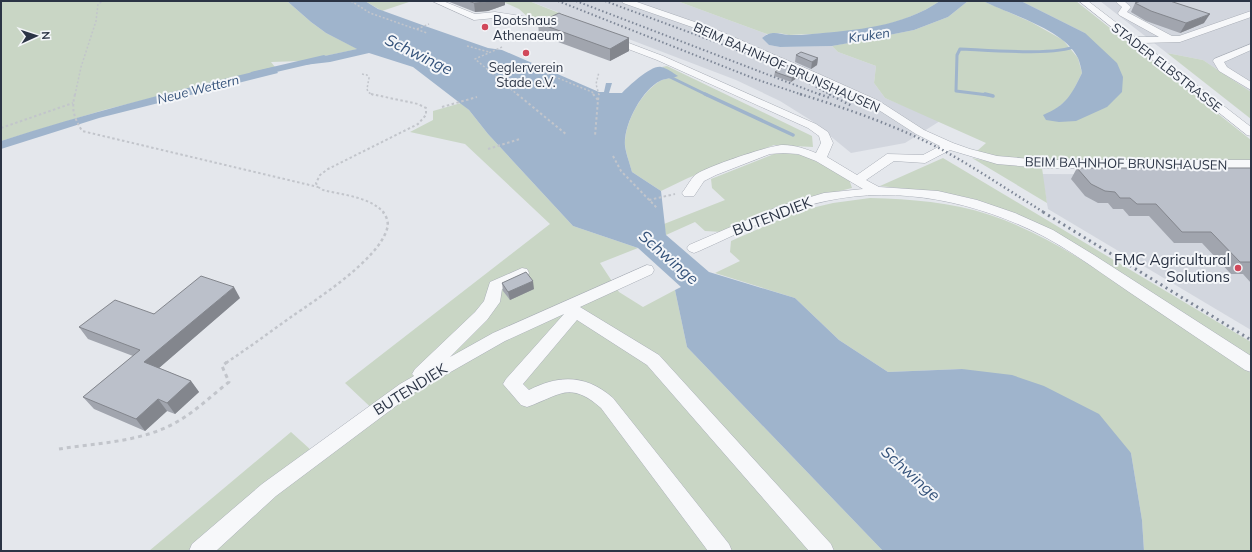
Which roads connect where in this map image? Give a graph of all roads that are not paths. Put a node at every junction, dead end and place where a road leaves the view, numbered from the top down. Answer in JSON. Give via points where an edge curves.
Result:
{"nodes":[{"id":1,"x":436,"y":1,"type":"edge"},
{"id":2,"x":626,"y":1,"type":"edge"},
{"id":3,"x":1083,"y":1,"type":"edge"},
{"id":4,"x":1119,"y":1,"type":"edge"},
{"id":5,"x":1251,"y":14,"type":"edge"},
{"id":6,"x":568,"y":23,"type":"edge"},
{"id":7,"x":604,"y":36,"type":"edge"},
{"id":8,"x":1134,"y":40,"type":"junction"},
{"id":9,"x":1171,"y":40,"type":"junction"},
{"id":10,"x":1251,"y":47,"type":"edge"},
{"id":11,"x":1251,"y":87,"type":"edge"},
{"id":12,"x":1249,"y":130,"type":"edge"},
{"id":13,"x":949,"y":146,"type":"junction"},
{"id":14,"x":820,"y":158,"type":"junction"},
{"id":15,"x":1251,"y":164,"type":"edge"},
{"id":16,"x":858,"y":180,"type":"junction"},
{"id":17,"x":876,"y":191,"type":"junction"},
{"id":18,"x":688,"y":192,"type":"dead end"},
{"id":19,"x":694,"y":248,"type":"dead end"},
{"id":20,"x":647,"y":270,"type":"dead end"},
{"id":21,"x":522,"y":273,"type":"edge"},
{"id":22,"x":572,"y":308,"type":"junction"},
{"id":23,"x":1251,"y":365,"type":"edge"},
{"id":24,"x":406,"y":389,"type":"junction"},
{"id":25,"x":200,"y":551,"type":"edge"},
{"id":26,"x":721,"y":551,"type":"edge"},
{"id":27,"x":823,"y":551,"type":"edge"}],
"edges":[{"from":1,"to":6,"type":"street","via":[[474,17],[495,15],[540,22]]},
{"from":2,"to":13,"type":"street","name":"BEIM BAHNHOF BRUNSHAUSEN","via":[[712,32],[824,80],[875,103],[910,127]]},
{"from":3,"to":8,"type":"street","name":"STADER ELBSTRASSE"},
{"from":4,"to":9,"type":"street","via":[[1127,7],[1122,13]]},
{"from":5,"to":9,"type":"street"},
{"from":7,"to":14,"type":"street","via":[[660,58],[812,126],[824,134],[827,143]]},
{"from":8,"to":9,"type":"street"},
{"from":8,"to":12,"type":"street","name":"STADER ELBSTRASSE"},
{"from":10,"to":11,"type":"street","via":[[1218,61],[1223,69]]},
{"from":13,"to":15,"type":"street","name":"BEIM BAHNHOF BRUNSHAUSEN","via":[[997,160],[1043,164]]},
{"from":13,"to":16,"type":"street","via":[[924,159],[891,157]]},
{"from":14,"to":16,"type":"street"},
{"from":14,"to":18,"type":"street","via":[[800,151],[768,151],[700,178]]},
{"from":16,"to":17,"type":"street"},
{"from":17,"to":19,"type":"street","name":"BUTENDIEK","via":[[824,197],[789,208]]},
{"from":17,"to":23,"type":"street","name":"BUTENDIEK","via":[[938,195],[972,203],[1048,233]]},
{"from":20,"to":22,"type":"street","name":"BUTENDIEK"},
{"from":21,"to":24,"type":"street","via":[[495,286],[492,302],[481,316]]},
{"from":22,"to":24,"type":"street","name":"BUTENDIEK","via":[[499,337]]},
{"from":22,"to":26,"type":"street","via":[[512,384],[527,400],[538,393],[569,386],[598,393]]},
{"from":22,"to":27,"type":"street","via":[[653,360]]},
{"from":24,"to":25,"type":"street","name":"BUTENDIEK","via":[[269,490]]}]}
